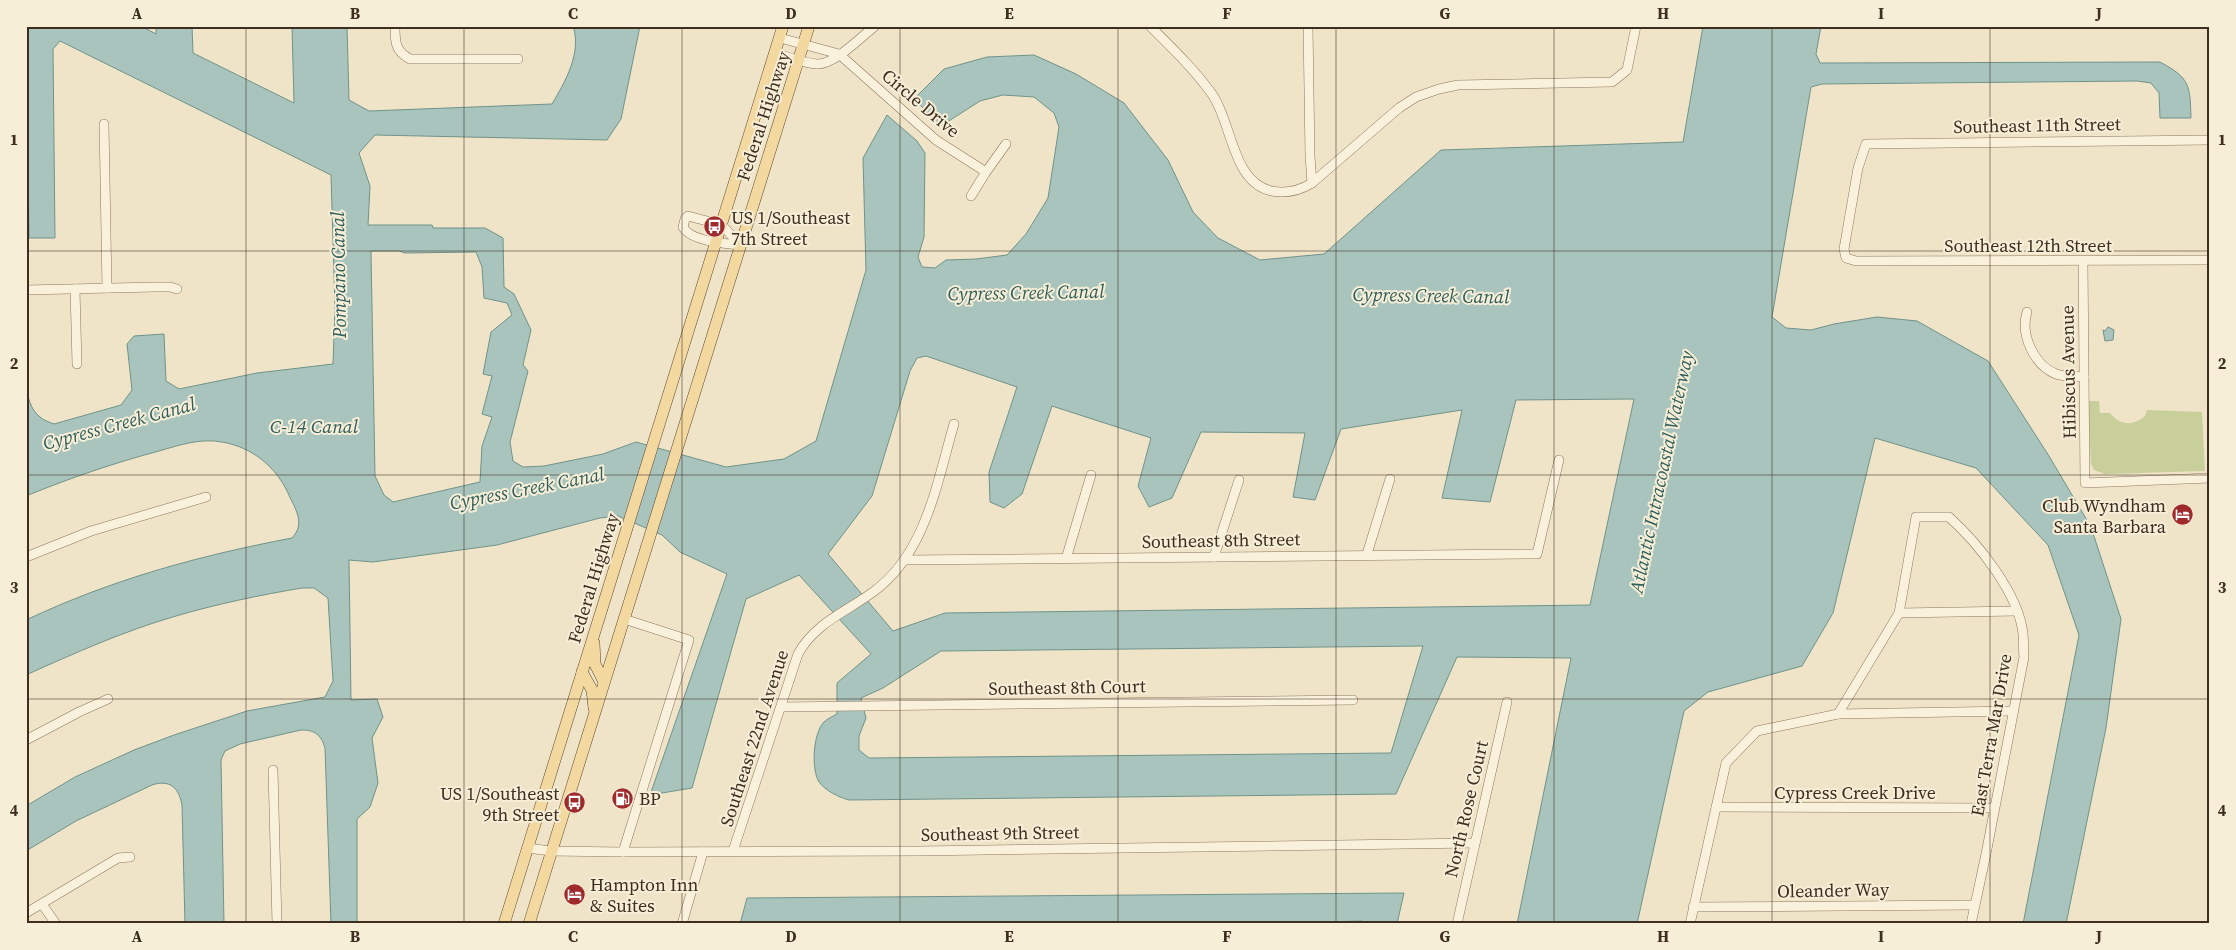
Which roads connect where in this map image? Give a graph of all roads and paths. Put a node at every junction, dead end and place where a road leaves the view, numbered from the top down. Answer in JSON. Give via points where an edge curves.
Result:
{"nodes":[{"id":1,"x":395,"y":26,"type":"edge"},
{"id":2,"x":783,"y":26,"type":"edge"},
{"id":3,"x":809,"y":26,"type":"edge"},
{"id":4,"x":875,"y":26,"type":"edge"},
{"id":5,"x":1150,"y":26,"type":"edge"},
{"id":6,"x":1308,"y":26,"type":"edge"},
{"id":7,"x":1636,"y":26,"type":"edge"},
{"id":8,"x":780,"y":38,"type":"junction"},
{"id":9,"x":804,"y":44,"type":"junction"},
{"id":10,"x":775,"y":53,"type":"junction"},
{"id":11,"x":839,"y":54,"type":"junction"},
{"id":12,"x":518,"y":59,"type":"dead end"},
{"id":13,"x":799,"y":60,"type":"junction"},
{"id":14,"x":104,"y":124,"type":"dead end"},
{"id":15,"x":2210,"y":140,"type":"edge"},
{"id":16,"x":1006,"y":144,"type":"dead end"},
{"id":17,"x":986,"y":172,"type":"junction"},
{"id":18,"x":1312,"y":183,"type":"junction"},
{"id":19,"x":971,"y":196,"type":"dead end"},
{"id":20,"x":722,"y":225,"type":"junction"},
{"id":21,"x":716,"y":243,"type":"junction"},
{"id":22,"x":740,"y":245,"type":"junction"},
{"id":23,"x":1846,"y":258,"type":"joint"},
{"id":24,"x":2210,"y":260,"type":"edge"},
{"id":25,"x":2083,"y":261,"type":"junction"},
{"id":26,"x":107,"y":288,"type":"junction"},
{"id":27,"x":75,"y":289,"type":"junction"},
{"id":28,"x":178,"y":289,"type":"dead end"},
{"id":29,"x":26,"y":290,"type":"edge"},
{"id":30,"x":2027,"y":312,"type":"dead end"},
{"id":31,"x":76,"y":364,"type":"dead end"},
{"id":32,"x":2084,"y":377,"type":"junction"},
{"id":33,"x":954,"y":424,"type":"dead end"},
{"id":34,"x":1559,"y":460,"type":"dead end"},
{"id":35,"x":1091,"y":475,"type":"dead end"},
{"id":36,"x":2210,"y":478,"type":"edge"},
{"id":37,"x":1390,"y":479,"type":"dead end"},
{"id":38,"x":1239,"y":480,"type":"dead end"},
{"id":39,"x":206,"y":497,"type":"dead end"},
{"id":40,"x":1367,"y":554,"type":"junction"},
{"id":41,"x":26,"y":557,"type":"edge"},
{"id":42,"x":1214,"y":557,"type":"junction"},
{"id":43,"x":1066,"y":558,"type":"junction"},
{"id":44,"x":905,"y":560,"type":"junction"},
{"id":45,"x":2017,"y":611,"type":"junction"},
{"id":46,"x":1899,"y":613,"type":"junction"},
{"id":47,"x":624,"y":619,"type":"junction"},
{"id":48,"x":593,"y":636,"type":"junction"},
{"id":49,"x":582,"y":672,"type":"junction"},
{"id":50,"x":604,"y":682,"type":"junction"},
{"id":51,"x":108,"y":699,"type":"dead end"},
{"id":52,"x":1353,"y":700,"type":"dead end"},
{"id":53,"x":1507,"y":702,"type":"dead end"},
{"id":54,"x":781,"y":707,"type":"junction"},
{"id":55,"x":2012,"y":711,"type":"junction"},
{"id":56,"x":594,"y":713,"type":"junction"},
{"id":57,"x":1838,"y":714,"type":"junction"},
{"id":58,"x":26,"y":740,"type":"edge"},
{"id":59,"x":273,"y":770,"type":"dead end"},
{"id":60,"x":1716,"y":807,"type":"junction"},
{"id":61,"x":1994,"y":808,"type":"junction"},
{"id":62,"x":1474,"y":843,"type":"junction"},
{"id":63,"x":526,"y":848,"type":"junction"},
{"id":64,"x":551,"y":851,"type":"junction"},
{"id":65,"x":733,"y":851,"type":"junction"},
{"id":66,"x":623,"y":852,"type":"junction"},
{"id":67,"x":703,"y":852,"type":"junction"},
{"id":68,"x":130,"y":857,"type":"dead end"},
{"id":69,"x":42,"y":904,"type":"junction"},
{"id":70,"x":1974,"y":905,"type":"junction"},
{"id":71,"x":1693,"y":907,"type":"junction"},
{"id":72,"x":26,"y":913,"type":"edge"},
{"id":73,"x":56,"y":924,"type":"edge"},
{"id":74,"x":277,"y":924,"type":"edge"},
{"id":75,"x":504,"y":924,"type":"edge"},
{"id":76,"x":529,"y":924,"type":"edge"},
{"id":77,"x":682,"y":924,"type":"edge"},
{"id":78,"x":1457,"y":924,"type":"edge"},
{"id":79,"x":1690,"y":924,"type":"edge"},
{"id":80,"x":1971,"y":924,"type":"edge"}],
"edges":[{"from":1,"to":12,"type":"street","via":[[395,46],[401,55],[410,59]]},
{"from":2,"to":8,"type":"main road","name":"Federal Highway"},
{"from":3,"to":9,"type":"main road","name":"Federal Highway"},
{"from":4,"to":11,"type":"street"},
{"from":5,"to":18,"type":"street","via":[[1184,60],[1213,96],[1242,167],[1254,183],[1278,192],[1302,189]]},
{"from":6,"to":18,"type":"street"},
{"from":7,"to":18,"type":"street","via":[[1627,70],[1612,82],[1458,85],[1439,89],[1416,97],[1400,108]]},
{"from":8,"to":9,"type":"street"},
{"from":8,"to":10,"type":"main road","name":"Federal Highway"},
{"from":9,"to":11,"type":"street"},
{"from":9,"to":13,"type":"main road","name":"Federal Highway"},
{"from":10,"to":13,"type":"street"},
{"from":10,"to":20,"type":"main road","name":"Federal Highway"},
{"from":11,"to":13,"type":"street","via":[[821,64]]},
{"from":11,"to":17,"type":"street","name":"Circle Drive","via":[[936,140]]},
{"from":13,"to":22,"type":"main road","name":"Federal Highway"},
{"from":14,"to":26,"type":"street"},
{"from":15,"to":23,"type":"street","name":"Southeast 11th Street","via":[[1866,144],[1858,168],[1845,241]]},
{"from":16,"to":17,"type":"street"},
{"from":17,"to":19,"type":"street"},
{"from":20,"to":21,"type":"main road","name":"Federal Highway"},
{"from":20,"to":21,"type":"street","via":[[694,216],[688,216],[684,223],[688,234]]},
{"from":20,"to":22,"type":"street"},
{"from":21,"to":22,"type":"street"},
{"from":21,"to":48,"type":"main road","name":"Federal Highway"},
{"from":22,"to":47,"type":"main road","name":"Federal Highway"},
{"from":23,"to":25,"type":"street","name":"Southeast 12th Street","via":[[1856,261]]},
{"from":24,"to":25,"type":"street","name":"Southeast 12th Street"},
{"from":25,"to":32,"type":"street","name":"Hibiscus Avenue"},
{"from":26,"to":27,"type":"street"},
{"from":26,"to":28,"type":"street"},
{"from":27,"to":29,"type":"street"},
{"from":27,"to":31,"type":"street"},
{"from":30,"to":32,"type":"street","via":[[2024,323],[2034,358],[2056,374]]},
{"from":32,"to":36,"type":"street","name":"Hibiscus Avenue","via":[[2085,483]]},
{"from":33,"to":44,"type":"street","name":"Southeast 22nd Avenue","via":[[926,519]]},
{"from":34,"to":40,"type":"street","name":"Southeast 8th Street","via":[[1537,554]]},
{"from":35,"to":43,"type":"street"},
{"from":37,"to":40,"type":"street"},
{"from":38,"to":42,"type":"street"},
{"from":39,"to":41,"type":"street","via":[[91,531]]},
{"from":40,"to":42,"type":"street","name":"Southeast 8th Street"},
{"from":42,"to":43,"type":"street","name":"Southeast 8th Street"},
{"from":43,"to":44,"type":"street","name":"Southeast 8th Street"},
{"from":44,"to":54,"type":"street","name":"Southeast 22nd Avenue","via":[[874,592],[830,619],[805,641]]},
{"from":45,"to":46,"type":"street"},
{"from":45,"to":46,"type":"street","name":"East Terra Mar Drive","via":[[1998,574],[1971,537],[1950,518],[1916,517]]},
{"from":45,"to":55,"type":"street","name":"East Terra Mar Drive","via":[[2023,632],[2024,657]]},
{"from":46,"to":57,"type":"street"},
{"from":47,"to":50,"type":"main road","name":"Federal Highway"},
{"from":47,"to":66,"type":"street","via":[[689,640]]},
{"from":48,"to":49,"type":"main road","name":"Federal Highway"},
{"from":48,"to":50,"type":"main road","via":[[595,664]]},
{"from":49,"to":56,"type":"main road","via":[[592,690]]},
{"from":49,"to":63,"type":"main road","name":"Federal Highway"},
{"from":50,"to":56,"type":"main road","name":"Federal Highway"},
{"from":51,"to":58,"type":"street"},
{"from":52,"to":54,"type":"street","name":"Southeast 8th Court"},
{"from":53,"to":62,"type":"street","name":"North Rose Court"},
{"from":54,"to":65,"type":"street","name":"Southeast 22nd Avenue"},
{"from":55,"to":57,"type":"street"},
{"from":55,"to":61,"type":"street","name":"East Terra Mar Drive"},
{"from":56,"to":64,"type":"main road","name":"Federal Highway"},
{"from":57,"to":60,"type":"street","via":[[1757,731],[1726,764]]},
{"from":59,"to":74,"type":"street"},
{"from":60,"to":61,"type":"street","name":"Cypress Creek Drive"},
{"from":60,"to":71,"type":"street"},
{"from":61,"to":70,"type":"street","name":"East Terra Mar Drive"},
{"from":62,"to":65,"type":"street","name":"Southeast 9th Street"},
{"from":62,"to":78,"type":"street","name":"North Rose Court"},
{"from":63,"to":64,"type":"street","name":"Southeast 9th Street"},
{"from":63,"to":75,"type":"main road","name":"Federal Highway"},
{"from":64,"to":66,"type":"street","name":"Southeast 9th Street"},
{"from":64,"to":76,"type":"main road","name":"Federal Highway"},
{"from":65,"to":67,"type":"street","name":"Southeast 9th Street"},
{"from":66,"to":67,"type":"street","name":"Southeast 9th Street"},
{"from":67,"to":77,"type":"street"},
{"from":68,"to":69,"type":"street","via":[[118,858]]},
{"from":69,"to":72,"type":"street"},
{"from":69,"to":73,"type":"street"},
{"from":70,"to":71,"type":"street","name":"Oleander Way"},
{"from":70,"to":80,"type":"street","name":"East Terra Mar Drive"},
{"from":71,"to":79,"type":"street"}]}
